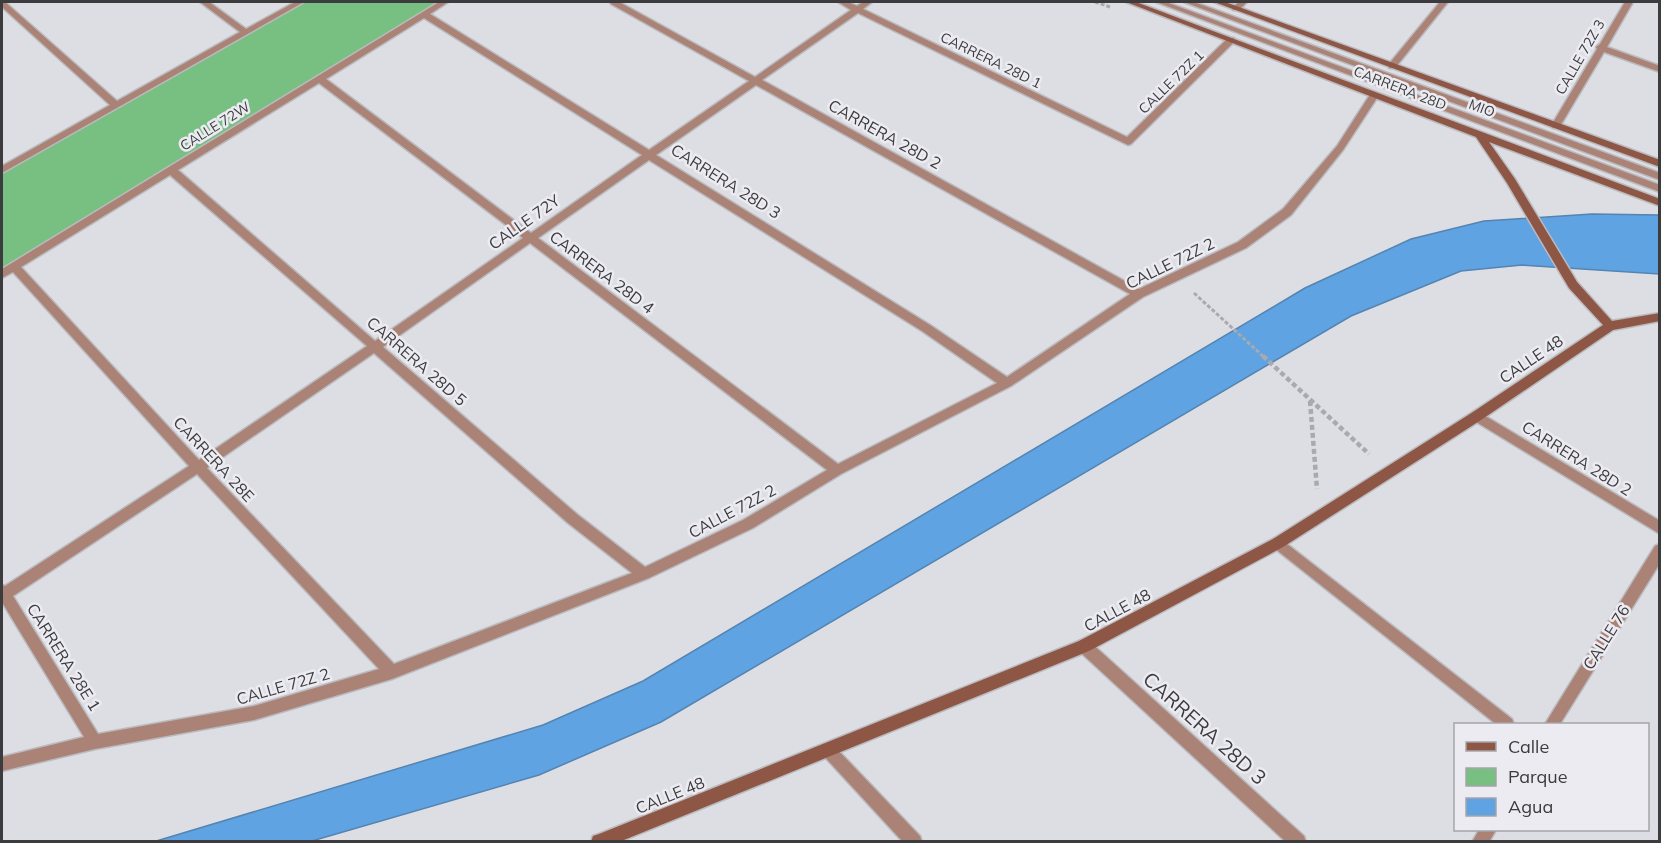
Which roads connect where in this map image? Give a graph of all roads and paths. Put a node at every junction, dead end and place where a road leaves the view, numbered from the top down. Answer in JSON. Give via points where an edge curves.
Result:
{"nodes":[{"id":1,"x":204,"y":2,"type":"edge"},
{"id":2,"x":300,"y":2,"type":"edge"},
{"id":3,"x":444,"y":2,"type":"edge"},
{"id":4,"x":614,"y":2,"type":"edge"},
{"id":5,"x":842,"y":2,"type":"edge"},
{"id":6,"x":868,"y":2,"type":"edge"},
{"id":7,"x":1130,"y":2,"type":"edge"},
{"id":8,"x":1160,"y":2,"type":"edge"},
{"id":9,"x":1188,"y":2,"type":"edge"},
{"id":10,"x":1218,"y":2,"type":"edge"},
{"id":11,"x":1444,"y":2,"type":"edge"},
{"id":12,"x":1629,"y":2,"type":"edge"},
{"id":13,"x":2,"y":3,"type":"edge"},
{"id":14,"x":1239,"y":5,"type":"edge"},
{"id":15,"x":857,"y":9,"type":"junction"},
{"id":16,"x":423,"y":14,"type":"junction"},
{"id":17,"x":245,"y":32,"type":"junction"},
{"id":18,"x":1231,"y":40,"type":"junction"},
{"id":19,"x":1600,"y":47,"type":"junction"},
{"id":20,"x":1392,"y":66,"type":"junction"},
{"id":21,"x":1659,"y":69,"type":"edge"},
{"id":22,"x":319,"y":78,"type":"junction"},
{"id":23,"x":753,"y":80,"type":"junction"},
{"id":24,"x":1374,"y":94,"type":"junction"},
{"id":25,"x":116,"y":105,"type":"junction"},
{"id":26,"x":1556,"y":126,"type":"junction"},
{"id":27,"x":1479,"y":134,"type":"junction"},
{"id":28,"x":1128,"y":142,"type":"joint"},
{"id":29,"x":648,"y":153,"type":"junction"},
{"id":30,"x":1659,"y":164,"type":"edge"},
{"id":31,"x":2,"y":170,"type":"edge"},
{"id":32,"x":171,"y":170,"type":"junction"},
{"id":33,"x":1659,"y":177,"type":"edge"},
{"id":34,"x":1659,"y":189,"type":"edge"},
{"id":35,"x":1659,"y":203,"type":"edge"},
{"id":36,"x":528,"y":238,"type":"junction"},
{"id":37,"x":14,"y":266,"type":"junction"},
{"id":38,"x":2,"y":274,"type":"edge"},
{"id":39,"x":1178,"y":278,"type":"junction"},
{"id":40,"x":1139,"y":294,"type":"junction"},
{"id":41,"x":1659,"y":317,"type":"edge"},
{"id":42,"x":1610,"y":326,"type":"junction"},
{"id":43,"x":376,"y":346,"type":"junction"},
{"id":44,"x":1007,"y":383,"type":"junction"},
{"id":45,"x":1310,"y":401,"type":"junction"},
{"id":46,"x":1477,"y":416,"type":"junction"},
{"id":47,"x":198,"y":467,"type":"junction"},
{"id":48,"x":837,"y":470,"type":"junction"},
{"id":49,"x":1390,"y":473,"type":"junction"},
{"id":50,"x":1318,"y":517,"type":"junction"},
{"id":51,"x":1659,"y":528,"type":"edge"},
{"id":52,"x":1278,"y":543,"type":"junction"},
{"id":53,"x":1659,"y":550,"type":"edge"},
{"id":54,"x":644,"y":574,"type":"junction"},
{"id":55,"x":3,"y":593,"type":"edge"},
{"id":56,"x":1084,"y":646,"type":"junction"},
{"id":57,"x":392,"y":672,"type":"junction"},
{"id":58,"x":1506,"y":723,"type":"edge"},
{"id":59,"x":1553,"y":723,"type":"edge"},
{"id":60,"x":95,"y":742,"type":"junction"},
{"id":61,"x":828,"y":750,"type":"junction"},
{"id":62,"x":2,"y":765,"type":"edge"},
{"id":63,"x":599,"y":842,"type":"edge"},
{"id":64,"x":914,"y":842,"type":"edge"},
{"id":65,"x":1298,"y":842,"type":"edge"}],
"edges":[{"from":1,"to":17,"type":"street"},
{"from":2,"to":17,"type":"street"},
{"from":3,"to":16,"type":"street","name":"CALLE 72W"},
{"from":4,"to":23,"type":"street","name":"CARRERA 28D 2"},
{"from":5,"to":15,"type":"street","name":"CARRERA 28D 1"},
{"from":6,"to":15,"type":"street","name":"CALLE 72Y"},
{"from":7,"to":18,"type":"street","name":"CARRERA 28D"},
{"from":8,"to":34,"type":"street","name":"MIO"},
{"from":9,"to":33,"type":"street","name":"MIO"},
{"from":10,"to":14,"type":"street","name":"CARRERA 28D"},
{"from":11,"to":20,"type":"street"},
{"from":12,"to":19,"type":"street","name":"CALLE 72Z 3"},
{"from":13,"to":25,"type":"street"},
{"from":14,"to":20,"type":"street","name":"CARRERA 28D"},
{"from":15,"to":23,"type":"street","name":"CALLE 72Y"},
{"from":15,"to":28,"type":"street","name":"CARRERA 28D 1"},
{"from":16,"to":22,"type":"street","name":"CALLE 72W"},
{"from":16,"to":29,"type":"street","name":"CARRERA 28D 3"},
{"from":17,"to":25,"type":"street"},
{"from":18,"to":24,"type":"street","name":"CARRERA 28D"},
{"from":18,"to":28,"type":"street","name":"CALLE 72Z 1"},
{"from":19,"to":21,"type":"street"},
{"from":19,"to":26,"type":"street","name":"CALLE 72Z 3"},
{"from":20,"to":26,"type":"street","name":"CARRERA 28D"},
{"from":22,"to":32,"type":"street","name":"CALLE 72W"},
{"from":22,"to":36,"type":"street","name":"CARRERA 28D 4"},
{"from":23,"to":29,"type":"street","name":"CALLE 72Y"},
{"from":23,"to":40,"type":"street","name":"CARRERA 28D 2"},
{"from":24,"to":27,"type":"street","name":"CARRERA 28D"},
{"from":24,"to":39,"type":"street","name":"CALLE 72Z 2","via":[[1340,148],[1287,212],[1242,245]]},
{"from":25,"to":31,"type":"street"},
{"from":26,"to":30,"type":"street","name":"CARRERA 28D"},
{"from":27,"to":35,"type":"street","name":"CARRERA 28D"},
{"from":27,"to":42,"type":"street","via":[[1573,285]]},
{"from":29,"to":36,"type":"street","name":"CALLE 72Y"},
{"from":29,"to":44,"type":"street","name":"CARRERA 28D 3"},
{"from":32,"to":37,"type":"street","name":"CALLE 72W"},
{"from":32,"to":43,"type":"street","name":"CARRERA 28D 5"},
{"from":36,"to":43,"type":"street","name":"CALLE 72Y"},
{"from":36,"to":48,"type":"street","name":"CARRERA 28D 4"},
{"from":37,"to":38,"type":"street","name":"CALLE 72W"},
{"from":37,"to":47,"type":"street","name":"CARRERA 28E"},
{"from":39,"to":40,"type":"street","name":"CALLE 72Z 2"},
{"from":39,"to":45,"type":"path"},
{"from":40,"to":44,"type":"street","name":"CALLE 72Z 2"},
{"from":41,"to":42,"type":"street"},
{"from":42,"to":46,"type":"street","name":"CALLE 48"},
{"from":43,"to":47,"type":"street","name":"CALLE 72Y"},
{"from":43,"to":54,"type":"street","name":"CARRERA 28D 5","via":[[573,519]]},
{"from":44,"to":48,"type":"street","name":"CALLE 72Z 2"},
{"from":45,"to":49,"type":"path"},
{"from":45,"to":50,"type":"path"},
{"from":46,"to":49,"type":"street","name":"CALLE 48"},
{"from":46,"to":51,"type":"street","name":"CARRERA 28D 2"},
{"from":47,"to":55,"type":"street","name":"CALLE 72Y"},
{"from":47,"to":57,"type":"street","name":"CARRERA 28E"},
{"from":48,"to":54,"type":"street","name":"CALLE 72Z 2","via":[[748,524]]},
{"from":49,"to":50,"type":"street","name":"CALLE 48"},
{"from":50,"to":52,"type":"street","name":"CALLE 48"},
{"from":52,"to":56,"type":"street","name":"CALLE 48"},
{"from":52,"to":58,"type":"street"},
{"from":53,"to":59,"type":"street","name":"CALLE 76"},
{"from":54,"to":57,"type":"street","name":"CALLE 72Z 2"},
{"from":55,"to":60,"type":"street","name":"CARRERA 28E 1"},
{"from":56,"to":61,"type":"street","name":"CALLE 48"},
{"from":56,"to":65,"type":"street","name":"CARRERA 28D 3"},
{"from":57,"to":60,"type":"street","name":"CALLE 72Z 2","via":[[254,713]]},
{"from":60,"to":62,"type":"street","name":"CALLE 72Z 2"},
{"from":61,"to":63,"type":"street","name":"CALLE 48"},
{"from":61,"to":64,"type":"street"}]}
